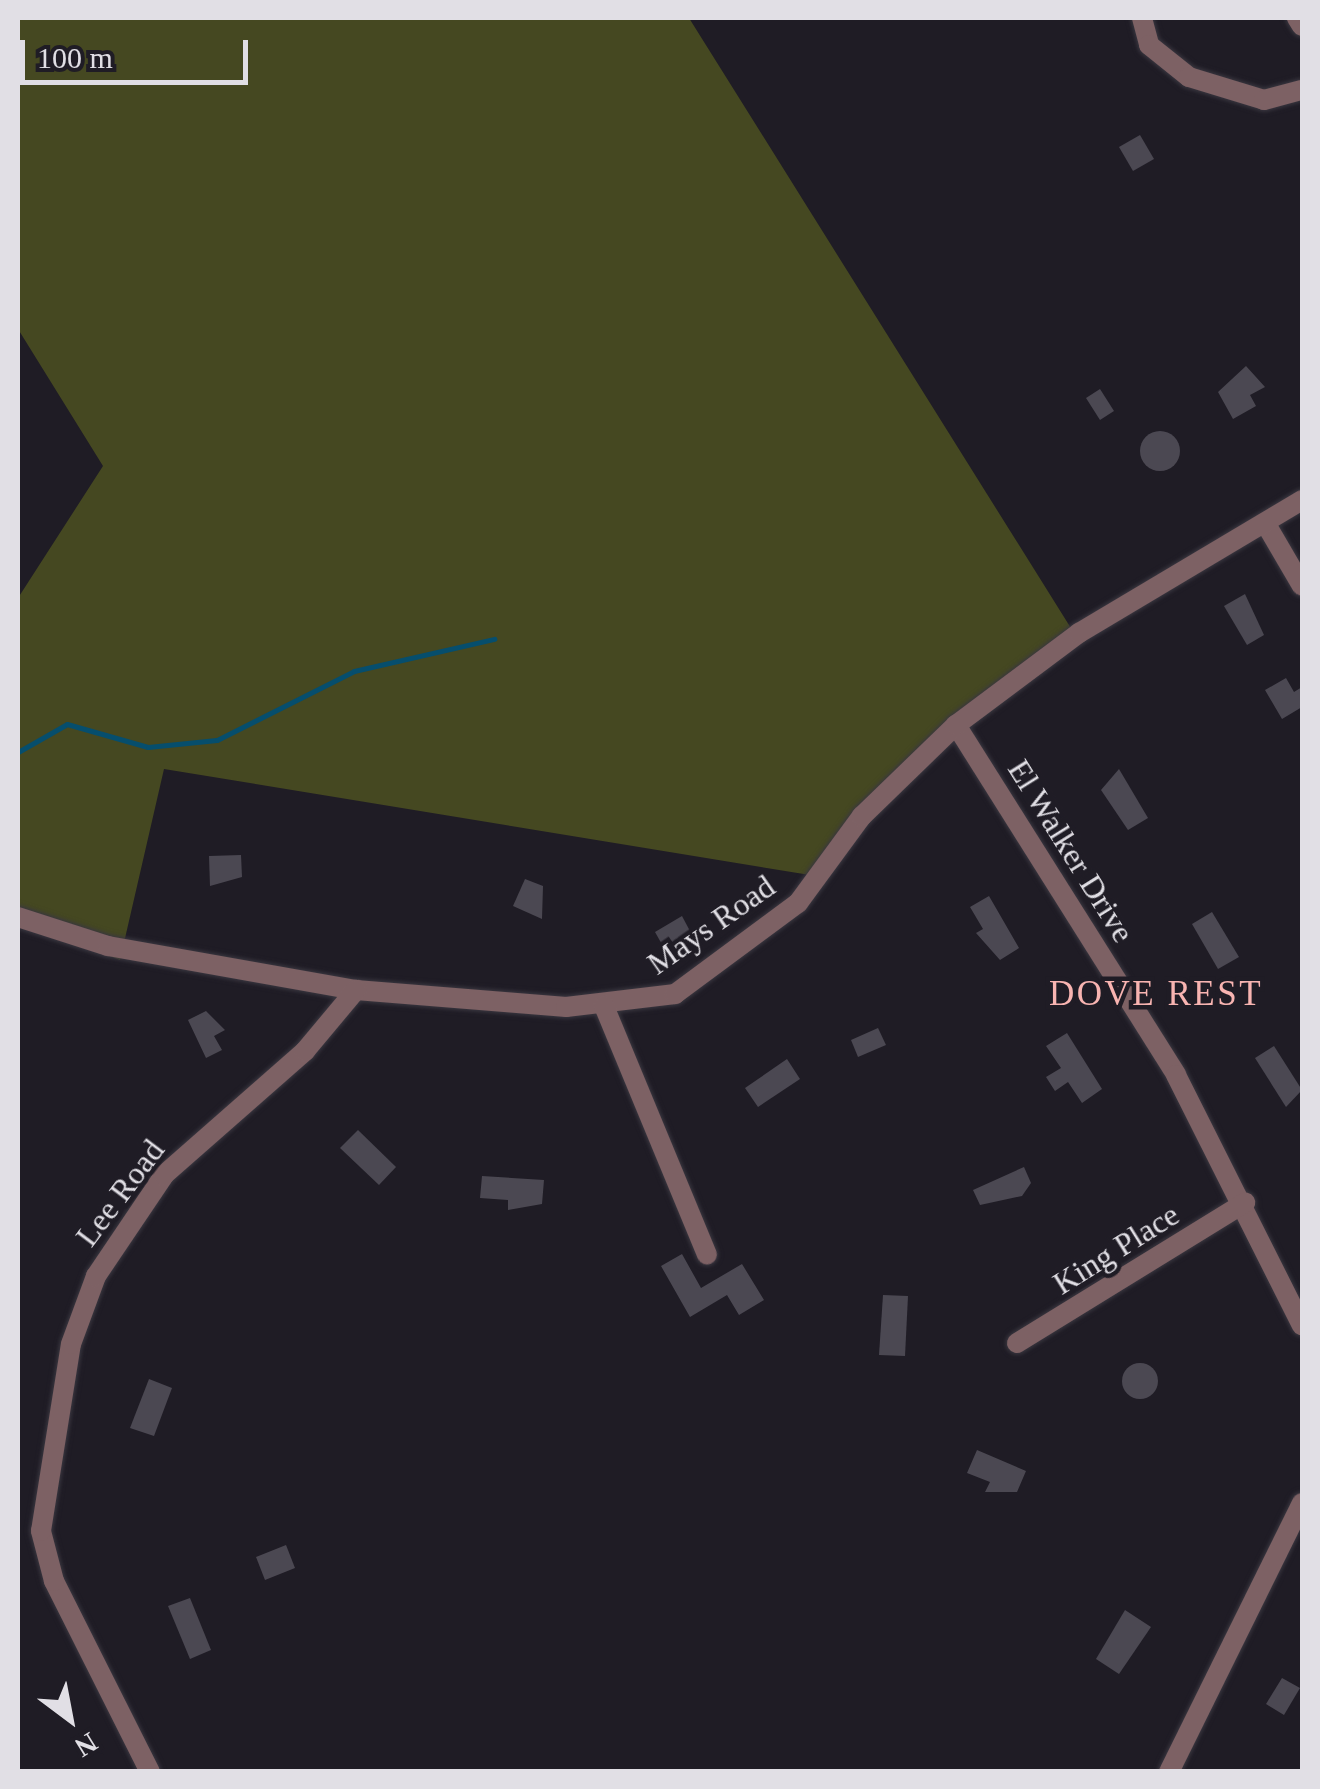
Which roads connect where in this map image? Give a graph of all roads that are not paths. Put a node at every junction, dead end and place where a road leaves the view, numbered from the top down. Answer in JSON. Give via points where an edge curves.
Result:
{"nodes":[{"id":1,"x":1142,"y":18,"type":"edge"},
{"id":2,"x":1296,"y":18,"type":"edge"},
{"id":3,"x":1302,"y":26,"type":"edge"},
{"id":4,"x":1302,"y":90,"type":"edge"},
{"id":5,"x":1302,"y":500,"type":"edge"},
{"id":6,"x":1267,"y":526,"type":"junction"},
{"id":7,"x":1302,"y":586,"type":"edge"},
{"id":8,"x":956,"y":725,"type":"junction"},
{"id":9,"x":18,"y":917,"type":"edge"},
{"id":10,"x":356,"y":990,"type":"junction"},
{"id":11,"x":604,"y":1006,"type":"junction"},
{"id":12,"x":1246,"y":1202,"type":"junction"},
{"id":13,"x":707,"y":1254,"type":"dead end"},
{"id":14,"x":1302,"y":1326,"type":"edge"},
{"id":15,"x":1017,"y":1344,"type":"dead end"},
{"id":16,"x":1302,"y":1504,"type":"edge"},
{"id":17,"x":150,"y":1772,"type":"edge"},
{"id":18,"x":1169,"y":1772,"type":"edge"}],
"edges":[{"from":1,"to":4,"type":"street","via":[[1149,45],[1189,76],[1264,100]]},
{"from":2,"to":3,"type":"street"},
{"from":5,"to":6,"type":"street","name":"Mays Road"},
{"from":6,"to":7,"type":"street"},
{"from":6,"to":8,"type":"street","name":"Mays Road","via":[[1078,633]]},
{"from":8,"to":11,"type":"street","name":"Mays Road","via":[[862,816],[798,903],[761,934],[674,994]]},
{"from":8,"to":12,"type":"street","name":"El Walker Drive"},
{"from":9,"to":10,"type":"street","name":"Mays Road","via":[[108,946]]},
{"from":10,"to":11,"type":"street","name":"Mays Road"},
{"from":10,"to":17,"type":"street","name":"Lee Road","via":[[305,1051],[164,1174],[96,1276],[71,1344],[41,1531],[54,1581]]},
{"from":11,"to":13,"type":"street"},
{"from":12,"to":14,"type":"street","name":"El Walker Drive"},
{"from":12,"to":15,"type":"street","name":"King Place"},
{"from":16,"to":18,"type":"street"}]}
